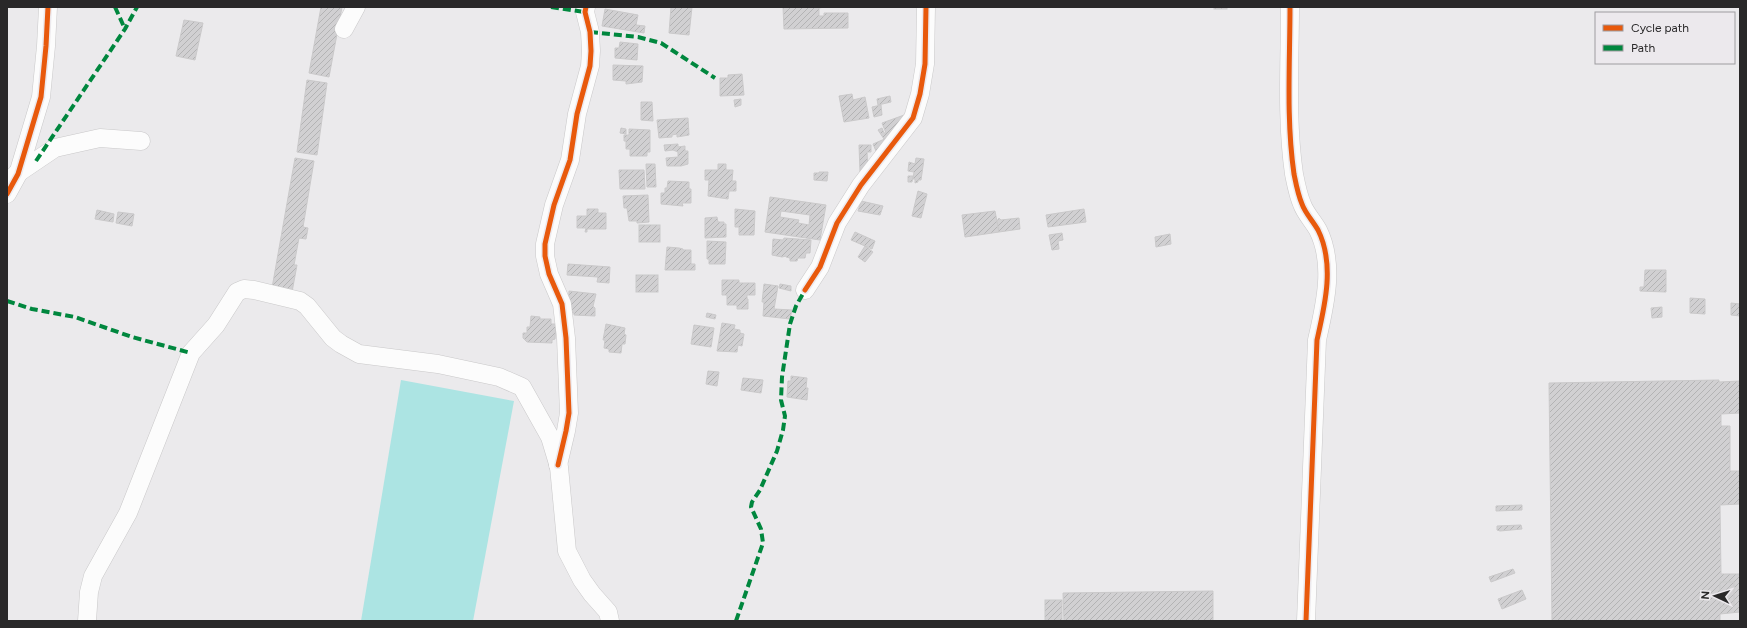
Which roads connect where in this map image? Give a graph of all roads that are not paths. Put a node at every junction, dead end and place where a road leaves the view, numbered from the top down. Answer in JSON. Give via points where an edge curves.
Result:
{"nodes":[{"id":1,"x":48,"y":7,"type":"edge"},
{"id":2,"x":356,"y":7,"type":"edge"},
{"id":3,"x":586,"y":7,"type":"edge"},
{"id":4,"x":926,"y":7,"type":"edge"},
{"id":5,"x":1290,"y":7,"type":"edge"},
{"id":6,"x":344,"y":29,"type":"dead end"},
{"id":7,"x":141,"y":140,"type":"dead end"},
{"id":8,"x":13,"y":176,"type":"edge"},
{"id":9,"x":7,"y":194,"type":"edge"},
{"id":10,"x":805,"y":290,"type":"dead end"},
{"id":11,"x":558,"y":465,"type":"junction"},
{"id":12,"x":87,"y":621,"type":"edge"},
{"id":13,"x":610,"y":621,"type":"edge"},
{"id":14,"x":1306,"y":621,"type":"edge"}],
"edges":[{"from":1,"to":8,"type":"street","via":[[41,97]]},
{"from":2,"to":6,"type":"street"},
{"from":3,"to":11,"type":"street","via":[[590,32],[590,66],[570,160],[554,205],[545,244],[549,274],[562,304],[566,338],[569,413]]},
{"from":4,"to":10,"type":"street","via":[[925,64],[913,118],[861,185],[837,223],[820,267]]},
{"from":5,"to":14,"type":"street","via":[[1289,120],[1294,175],[1302,204],[1318,230],[1327,266],[1325,307],[1317,340]]},
{"from":7,"to":8,"type":"street","via":[[100,138],[55,148]]},
{"from":8,"to":9,"type":"street"},
{"from":11,"to":12,"type":"street","via":[[550,437],[522,387],[499,377],[438,364],[359,354],[333,338],[300,301],[254,290],[240,290],[209,334],[192,353],[128,513],[93,576]]},
{"from":11,"to":13,"type":"street","via":[[567,551],[582,580],[608,612]]}]}
